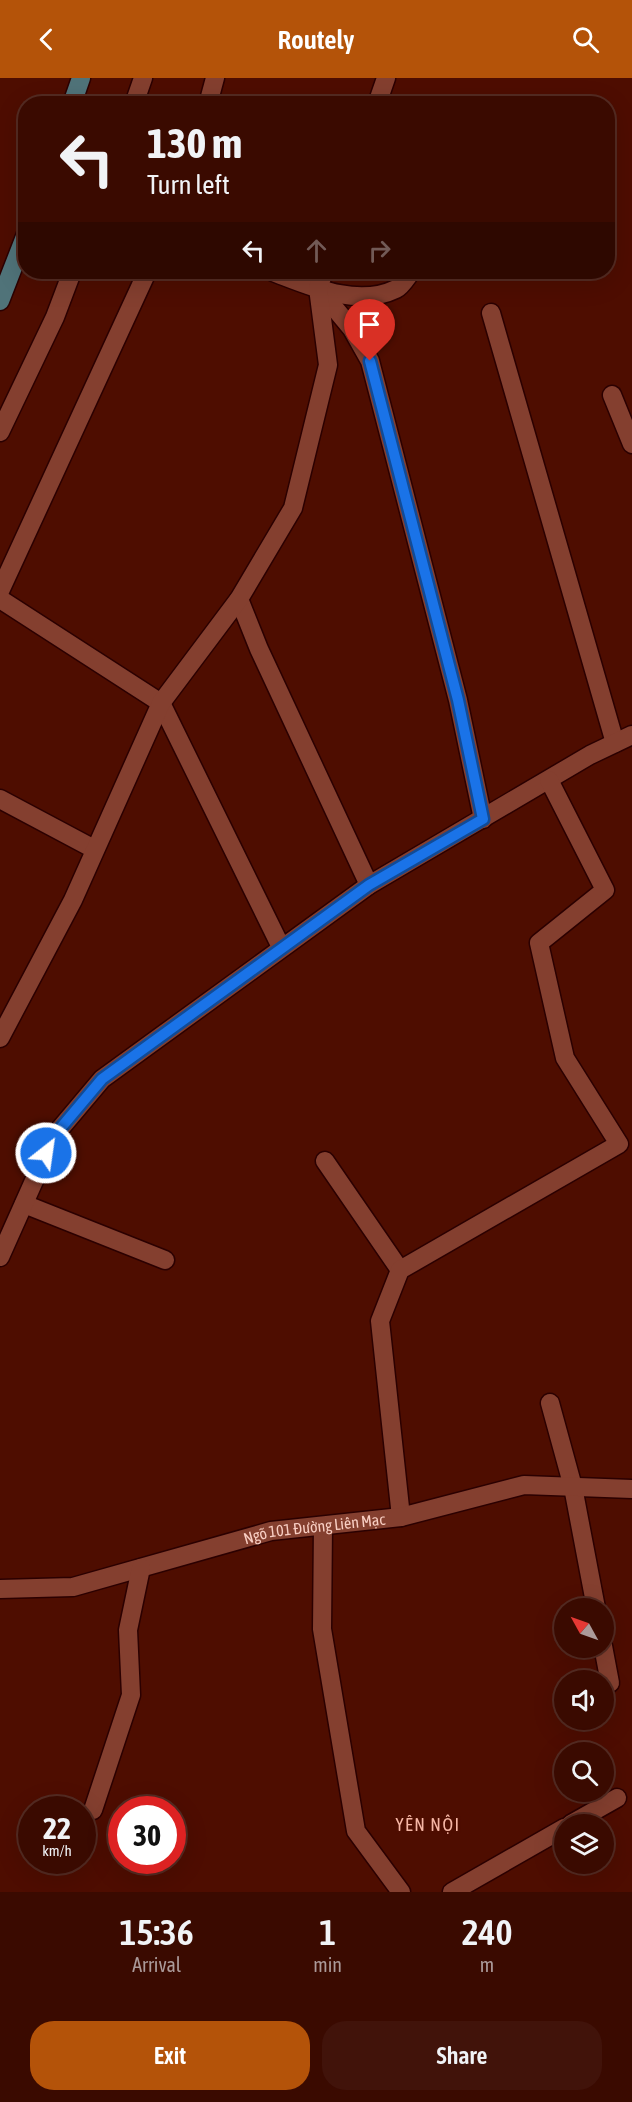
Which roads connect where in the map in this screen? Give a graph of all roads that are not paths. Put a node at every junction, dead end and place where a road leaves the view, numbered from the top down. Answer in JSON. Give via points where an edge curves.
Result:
{"nodes":[{"id":1,"x":81,"y":78,"type":"edge"},
{"id":2,"x":143,"y":78,"type":"edge"},
{"id":3,"x":215,"y":78,"type":"edge"},
{"id":4,"x":386,"y":78,"type":"edge"},
{"id":5,"x":75,"y":96,"type":"edge"},
{"id":6,"x":137,"y":96,"type":"edge"},
{"id":7,"x":210,"y":96,"type":"edge"},
{"id":8,"x":380,"y":96,"type":"edge"},
{"id":9,"x":18,"y":255,"type":"edge"},
{"id":10,"x":69,"y":279,"type":"edge"},
{"id":11,"x":144,"y":279,"type":"edge"},
{"id":12,"x":406,"y":279,"type":"edge"},
{"id":13,"x":321,"y":280,"type":"edge"},
{"id":14,"x":0,"y":301,"type":"edge"},
{"id":15,"x":491,"y":313,"type":"dead end"},
{"id":16,"x":612,"y":395,"type":"dead end"},
{"id":17,"x":0,"y":432,"type":"edge"},
{"id":18,"x":632,"y":444,"type":"edge"},
{"id":19,"x":0,"y":591,"type":"edge"},
{"id":20,"x":0,"y":599,"type":"edge"},
{"id":21,"x":239,"y":599,"type":"junction"},
{"id":22,"x":161,"y":704,"type":"junction"},
{"id":23,"x":632,"y":735,"type":"edge"},
{"id":24,"x":615,"y":743,"type":"junction"},
{"id":25,"x":549,"y":780,"type":"junction"},
{"id":26,"x":0,"y":799,"type":"edge"},
{"id":27,"x":483,"y":819,"type":"junction"},
{"id":28,"x":94,"y":849,"type":"junction"},
{"id":29,"x":369,"y":885,"type":"junction"},
{"id":30,"x":281,"y":947,"type":"junction"},
{"id":31,"x":8,"y":1005,"type":"edge"},
{"id":32,"x":0,"y":1038,"type":"edge"},
{"id":33,"x":625,"y":1143,"type":"edge"},
{"id":34,"x":325,"y":1161,"type":"dead end"},
{"id":35,"x":24,"y":1204,"type":"junction"},
{"id":36,"x":0,"y":1257,"type":"edge"},
{"id":37,"x":165,"y":1260,"type":"dead end"},
{"id":38,"x":400,"y":1270,"type":"junction"},
{"id":39,"x":550,"y":1403,"type":"dead end"},
{"id":40,"x":573,"y":1487,"type":"junction"},
{"id":41,"x":632,"y":1489,"type":"edge"},
{"id":42,"x":401,"y":1517,"type":"junction"},
{"id":43,"x":323,"y":1526,"type":"junction"},
{"id":44,"x":141,"y":1568,"type":"junction"},
{"id":45,"x":0,"y":1589,"type":"edge"},
{"id":46,"x":594,"y":1598,"type":"edge"},
{"id":47,"x":617,"y":1797,"type":"dead end"},
{"id":48,"x":96,"y":1801,"type":"edge"},
{"id":49,"x":588,"y":1814,"type":"edge"},
{"id":50,"x":554,"y":1834,"type":"edge"},
{"id":51,"x":401,"y":1892,"type":"edge"},
{"id":52,"x":452,"y":1892,"type":"edge"}],
"edges":[{"from":1,"to":5,"type":"main road"},
{"from":2,"to":6,"type":"street"},
{"from":3,"to":7,"type":"street"},
{"from":4,"to":8,"type":"street"},
{"from":9,"to":14,"type":"main road"},
{"from":10,"to":17,"type":"street"},
{"from":11,"to":19,"type":"street"},
{"from":12,"to":13,"type":"street","via":[[398,289],[363,298]]},
{"from":13,"to":21,"type":"street","via":[[328,365],[293,508]]},
{"from":13,"to":27,"type":"street","via":[[370,361],[458,700]]},
{"from":15,"to":24,"type":"street"},
{"from":16,"to":18,"type":"street"},
{"from":20,"to":22,"type":"street"},
{"from":21,"to":22,"type":"street"},
{"from":21,"to":29,"type":"street"},
{"from":22,"to":28,"type":"street"},
{"from":22,"to":30,"type":"street"},
{"from":23,"to":24,"type":"street"},
{"from":24,"to":25,"type":"street"},
{"from":25,"to":27,"type":"street"},
{"from":25,"to":33,"type":"street","via":[[605,890],[539,943],[565,1058]]},
{"from":26,"to":28,"type":"street"},
{"from":27,"to":29,"type":"street"},
{"from":28,"to":31,"type":"street","via":[[73,900]]},
{"from":29,"to":30,"type":"street"},
{"from":30,"to":35,"type":"street","via":[[102,1079],[54,1136]]},
{"from":31,"to":32,"type":"street"},
{"from":33,"to":38,"type":"street"},
{"from":34,"to":38,"type":"street"},
{"from":35,"to":36,"type":"street"},
{"from":35,"to":37,"type":"street"},
{"from":38,"to":42,"type":"street","via":[[380,1321]]},
{"from":39,"to":40,"type":"street"},
{"from":40,"to":41,"type":"street","name":"Ngõ 101 Đường Liên Mạc"},
{"from":40,"to":42,"type":"street","name":"Ngõ 101 Đường Liên Mạc","via":[[524,1485]]},
{"from":40,"to":46,"type":"street"},
{"from":42,"to":43,"type":"street","name":"Ngõ 101 Đường Liên Mạc"},
{"from":43,"to":44,"type":"street","name":"Ngõ 101 Đường Liên Mạc","via":[[271,1531]]},
{"from":43,"to":51,"type":"street","via":[[322,1629],[356,1831]]},
{"from":44,"to":45,"type":"street","name":"Ngõ 101 Đường Liên Mạc","via":[[74,1587]]},
{"from":44,"to":48,"type":"street","via":[[128,1630],[132,1695]]},
{"from":47,"to":49,"type":"street"},
{"from":50,"to":52,"type":"street"}]}
